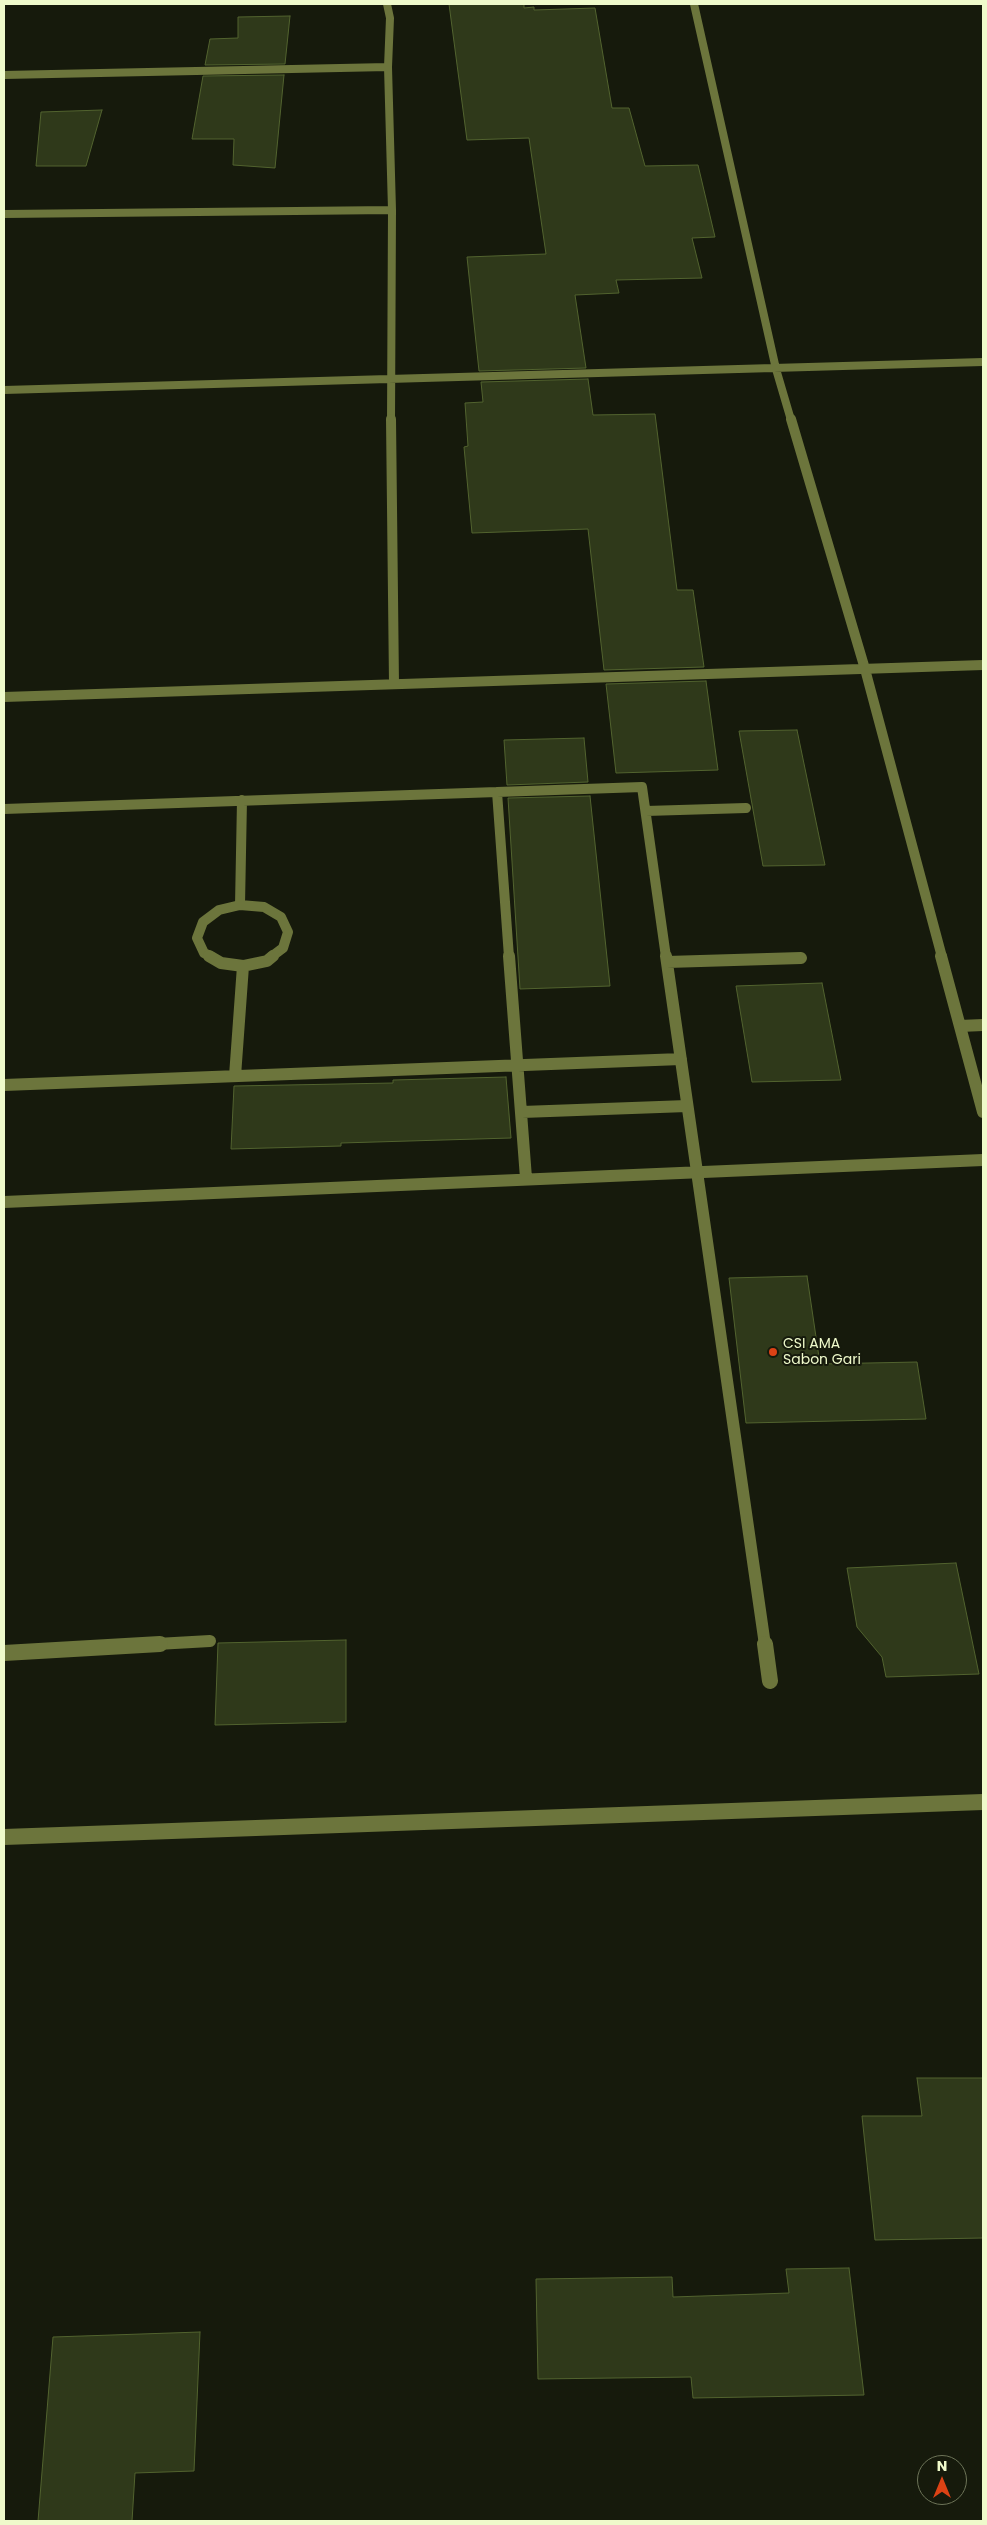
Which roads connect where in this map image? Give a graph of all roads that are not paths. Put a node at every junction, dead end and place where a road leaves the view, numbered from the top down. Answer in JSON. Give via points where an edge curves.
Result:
{"nodes":[{"id":1,"x":387,"y":4,"type":"edge"},
{"id":2,"x":694,"y":4,"type":"edge"},
{"id":3,"x":388,"y":67,"type":"junction"},
{"id":4,"x":4,"y":75,"type":"edge"},
{"id":5,"x":392,"y":210,"type":"junction"},
{"id":6,"x":4,"y":214,"type":"edge"},
{"id":7,"x":983,"y":362,"type":"edge"},
{"id":8,"x":776,"y":369,"type":"junction"},
{"id":9,"x":390,"y":379,"type":"junction"},
{"id":10,"x":4,"y":390,"type":"edge"},
{"id":11,"x":983,"y":666,"type":"edge"},
{"id":12,"x":865,"y":669,"type":"junction"},
{"id":13,"x":394,"y":684,"type":"junction"},
{"id":14,"x":4,"y":697,"type":"edge"},
{"id":15,"x":497,"y":792,"type":"junction"},
{"id":16,"x":242,"y":800,"type":"junction"},
{"id":17,"x":746,"y":808,"type":"dead end"},
{"id":18,"x":4,"y":809,"type":"edge"},
{"id":19,"x":646,"y":811,"type":"junction"},
{"id":20,"x":240,"y":905,"type":"junction"},
{"id":21,"x":802,"y":958,"type":"dead end"},
{"id":22,"x":667,"y":962,"type":"junction"},
{"id":23,"x":243,"y":966,"type":"junction"},
{"id":24,"x":983,"y":1025,"type":"edge"},
{"id":25,"x":960,"y":1026,"type":"junction"},
{"id":26,"x":681,"y":1059,"type":"junction"},
{"id":27,"x":518,"y":1065,"type":"junction"},
{"id":28,"x":235,"y":1076,"type":"junction"},
{"id":29,"x":4,"y":1085,"type":"edge"},
{"id":30,"x":688,"y":1106,"type":"junction"},
{"id":31,"x":522,"y":1112,"type":"junction"},
{"id":32,"x":983,"y":1112,"type":"edge"},
{"id":33,"x":983,"y":1160,"type":"edge"},
{"id":34,"x":698,"y":1171,"type":"junction"},
{"id":35,"x":526,"y":1178,"type":"junction"},
{"id":36,"x":4,"y":1202,"type":"edge"},
{"id":37,"x":210,"y":1641,"type":"dead end"},
{"id":38,"x":4,"y":1653,"type":"edge"},
{"id":39,"x":770,"y":1680,"type":"dead end"},
{"id":40,"x":983,"y":1802,"type":"edge"},
{"id":41,"x":4,"y":1838,"type":"edge"}],
"edges":[{"from":1,"to":3,"type":"street","via":[[390,18]]},
{"from":2,"to":8,"type":"street"},
{"from":3,"to":4,"type":"street"},
{"from":3,"to":5,"type":"street"},
{"from":5,"to":6,"type":"street"},
{"from":5,"to":9,"type":"street"},
{"from":7,"to":8,"type":"street"},
{"from":8,"to":9,"type":"street"},
{"from":8,"to":12,"type":"street"},
{"from":9,"to":10,"type":"street"},
{"from":9,"to":13,"type":"street"},
{"from":11,"to":12,"type":"street"},
{"from":12,"to":13,"type":"street"},
{"from":12,"to":25,"type":"street"},
{"from":13,"to":14,"type":"street"},
{"from":15,"to":16,"type":"street"},
{"from":15,"to":19,"type":"street","via":[[642,787]]},
{"from":15,"to":27,"type":"street"},
{"from":16,"to":18,"type":"street"},
{"from":16,"to":20,"type":"street"},
{"from":17,"to":19,"type":"street"},
{"from":19,"to":22,"type":"street"},
{"from":20,"to":23,"type":"street","via":[[219,910],[208,918],[197,938],[204,953],[212,958],[221,963]]},
{"from":20,"to":23,"type":"street","via":[[264,907],[273,912],[281,917],[288,932],[283,948],[267,961]]},
{"from":21,"to":22,"type":"street"},
{"from":22,"to":26,"type":"street"},
{"from":23,"to":28,"type":"street"},
{"from":24,"to":25,"type":"street"},
{"from":25,"to":32,"type":"street"},
{"from":26,"to":27,"type":"street"},
{"from":26,"to":30,"type":"street"},
{"from":27,"to":28,"type":"street"},
{"from":27,"to":31,"type":"street"},
{"from":28,"to":29,"type":"street"},
{"from":30,"to":31,"type":"street"},
{"from":30,"to":34,"type":"street"},
{"from":31,"to":35,"type":"street"},
{"from":33,"to":34,"type":"street"},
{"from":34,"to":35,"type":"street"},
{"from":34,"to":39,"type":"street"},
{"from":35,"to":36,"type":"street"},
{"from":37,"to":38,"type":"street"},
{"from":40,"to":41,"type":"street"}]}
